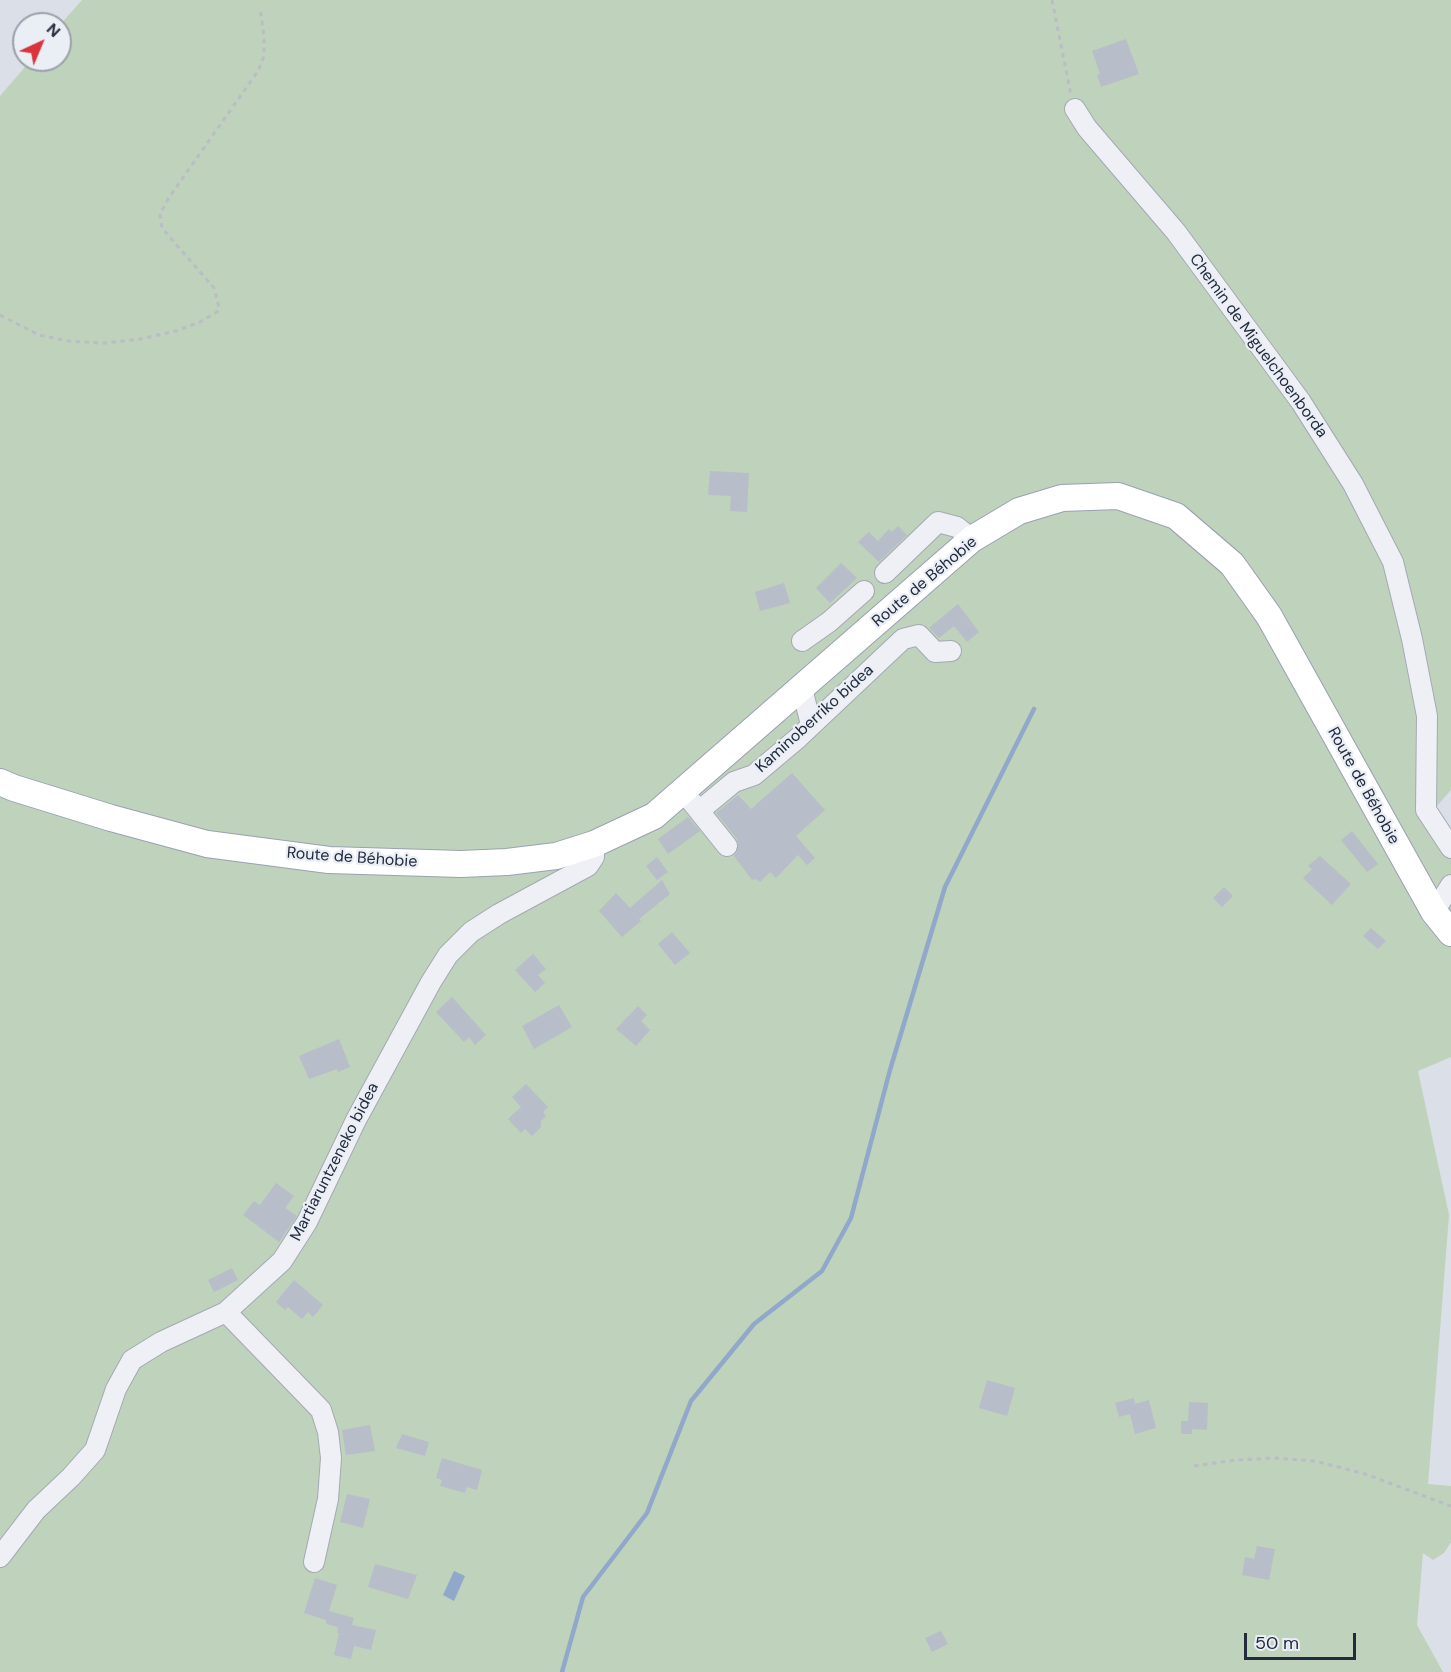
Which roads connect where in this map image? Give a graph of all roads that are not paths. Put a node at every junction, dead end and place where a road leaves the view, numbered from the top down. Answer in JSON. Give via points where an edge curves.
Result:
{"nodes":[{"id":1,"x":1075,"y":108,"type":"road end"},
{"id":2,"x":972,"y":539,"type":"junction"},
{"id":3,"x":885,"y":573,"type":"dead end"},
{"id":4,"x":864,"y":591,"type":"dead end"},
{"id":5,"x":829,"y":622,"type":"junction"},
{"id":6,"x":802,"y":642,"type":"dead end"},
{"id":7,"x":845,"y":650,"type":"junction"},
{"id":8,"x":951,"y":651,"type":"dead end"},
{"id":9,"x":802,"y":688,"type":"junction"},
{"id":10,"x":812,"y":725,"type":"junction"},
{"id":11,"x":0,"y":782,"type":"edge"},
{"id":12,"x":683,"y":791,"type":"junction"},
{"id":13,"x":699,"y":811,"type":"junction"},
{"id":14,"x":594,"y":844,"type":"junction"},
{"id":15,"x":727,"y":846,"type":"dead end"},
{"id":16,"x":1451,"y":848,"type":"edge"},
{"id":17,"x":1451,"y":885,"type":"edge"},
{"id":18,"x":1434,"y":912,"type":"junction"},
{"id":19,"x":1451,"y":933,"type":"edge"},
{"id":20,"x":226,"y":1312,"type":"junction"},
{"id":21,"x":0,"y":1557,"type":"edge"},
{"id":22,"x":314,"y":1562,"type":"dead end"}],
"edges":[{"from":1,"to":16,"type":"street","name":"Chemin de Miguelchoenborda","via":[[1087,128],[1176,232],[1301,402],[1353,484],[1388,552],[1412,639],[1426,716],[1426,810]]},
{"from":2,"to":3,"type":"street","via":[[957,527],[938,522]]},
{"from":2,"to":7,"type":"main road","name":"Route de Béhobie"},
{"from":2,"to":18,"type":"main road","name":"Route de Béhobie","via":[[1019,511],[1062,498],[1118,496],[1176,516],[1232,564],[1269,616]]},
{"from":4,"to":5,"type":"street"},
{"from":5,"to":6,"type":"street"},
{"from":5,"to":7,"type":"street"},
{"from":7,"to":9,"type":"main road","name":"Route de Béhobie"},
{"from":8,"to":10,"type":"street","name":"Kaminoberriko bidea","via":[[935,652],[919,635],[903,639]]},
{"from":9,"to":10,"type":"street"},
{"from":9,"to":12,"type":"main road","name":"Route de Béhobie"},
{"from":10,"to":13,"type":"street","name":"Kaminoberriko bidea","via":[[754,775],[734,782]]},
{"from":11,"to":14,"type":"main road","name":"Route de Béhobie","via":[[111,818],[204,836],[330,848],[460,852]]},
{"from":12,"to":13,"type":"street"},
{"from":12,"to":14,"type":"main road","name":"Route de Béhobie","via":[[654,816]]},
{"from":13,"to":15,"type":"street"},
{"from":14,"to":20,"type":"street","name":"Martiaruntzeneko bidea","via":[[594,857],[588,866],[499,914],[471,932],[448,954],[356,1120],[307,1222],[282,1261]]},
{"from":17,"to":18,"type":"street"},
{"from":18,"to":19,"type":"main road","name":"Route de Béhobie"},
{"from":20,"to":21,"type":"street","name":"Martiaruntzeneko bidea","via":[[132,1360],[116,1389],[95,1450],[36,1510]]},
{"from":20,"to":22,"type":"street","via":[[321,1410],[331,1458]]}]}
